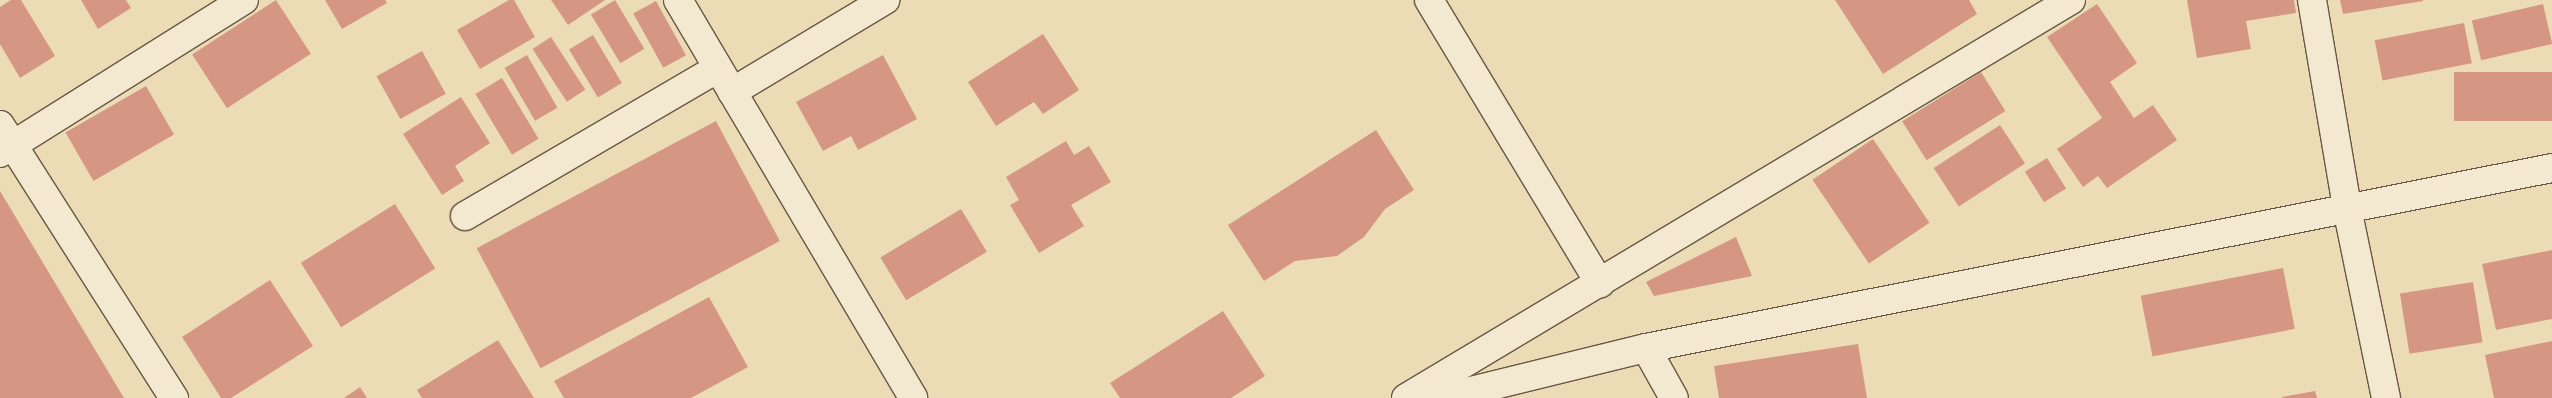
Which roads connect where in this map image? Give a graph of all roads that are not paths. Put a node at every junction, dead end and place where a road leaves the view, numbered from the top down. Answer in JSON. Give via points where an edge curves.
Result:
{"nodes":[{"id":1,"x":244,"y":0,"type":"edge"},
{"id":2,"x":678,"y":0,"type":"edge"},
{"id":3,"x":885,"y":0,"type":"edge"},
{"id":4,"x":1428,"y":0,"type":"edge"},
{"id":5,"x":2071,"y":0,"type":"edge"},
{"id":6,"x":2312,"y":0,"type":"edge"},
{"id":7,"x":718,"y":68,"type":"junction"},
{"id":8,"x":732,"y":92,"type":"junction"},
{"id":9,"x":4,"y":141,"type":"edge"},
{"id":10,"x":2552,"y":168,"type":"edge"},
{"id":11,"x":2347,"y":208,"type":"junction"},
{"id":12,"x":466,"y":216,"type":"dead end"},
{"id":13,"x":1600,"y":283,"type":"junction"},
{"id":14,"x":1646,"y":348,"type":"junction"},
{"id":15,"x":174,"y":398,"type":"edge"},
{"id":16,"x":913,"y":398,"type":"edge"},
{"id":17,"x":1406,"y":398,"type":"edge"},
{"id":18,"x":1442,"y":398,"type":"edge"},
{"id":19,"x":1674,"y":398,"type":"edge"},
{"id":20,"x":2386,"y":398,"type":"edge"}],
"edges":[{"from":1,"to":9,"type":"street"},
{"from":2,"to":7,"type":"street"},
{"from":3,"to":8,"type":"street"},
{"from":4,"to":13,"type":"street"},
{"from":5,"to":13,"type":"street"},
{"from":6,"to":11,"type":"street"},
{"from":7,"to":8,"type":"street"},
{"from":7,"to":12,"type":"street"},
{"from":8,"to":16,"type":"street"},
{"from":9,"to":15,"type":"street"},
{"from":10,"to":11,"type":"street"},
{"from":11,"to":14,"type":"street"},
{"from":11,"to":20,"type":"street"},
{"from":13,"to":17,"type":"street"},
{"from":14,"to":18,"type":"street"},
{"from":14,"to":19,"type":"street"}]}
